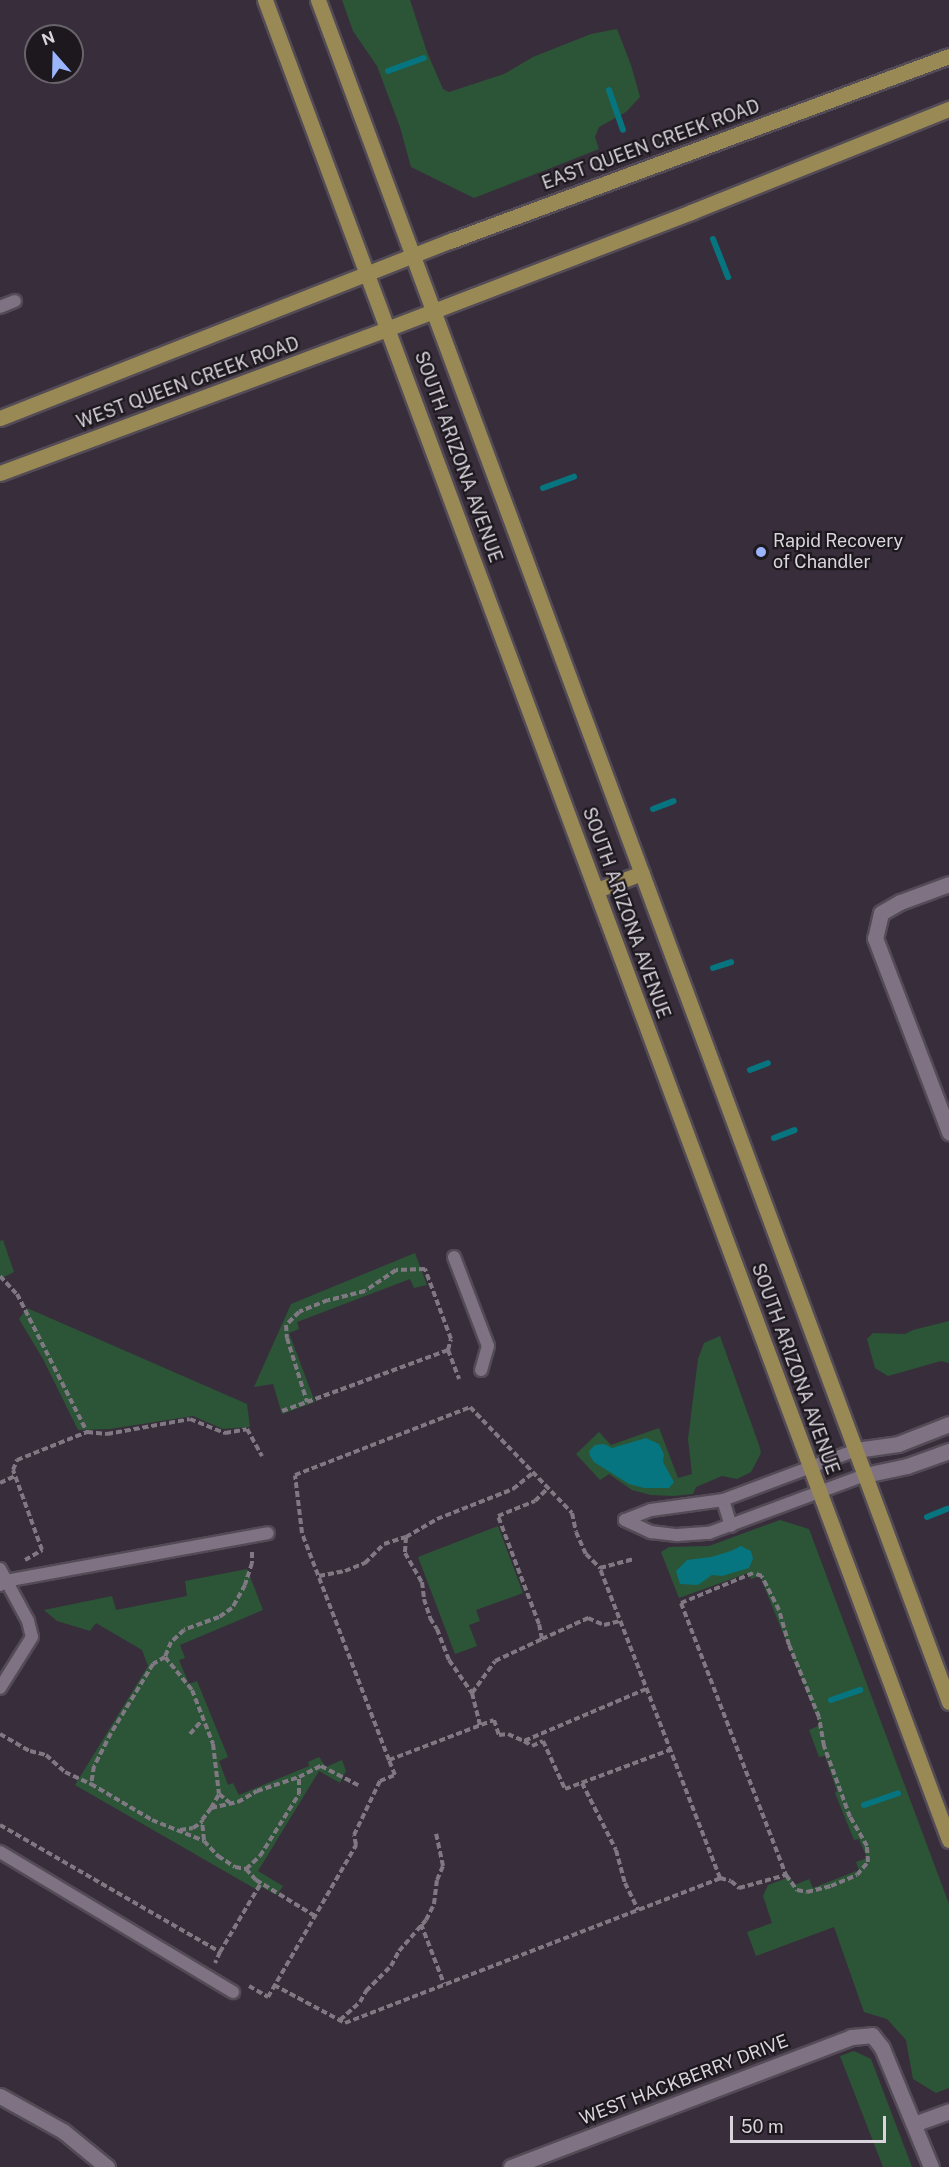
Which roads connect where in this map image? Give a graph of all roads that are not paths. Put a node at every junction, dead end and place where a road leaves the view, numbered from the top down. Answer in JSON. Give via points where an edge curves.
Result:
{"nodes":[{"id":1,"x":265,"y":0,"type":"edge"},
{"id":2,"x":318,"y":0,"type":"edge"},
{"id":3,"x":949,"y":56,"type":"edge"},
{"id":4,"x":949,"y":109,"type":"edge"},
{"id":5,"x":413,"y":255,"type":"junction"},
{"id":6,"x":368,"y":273,"type":"junction"},
{"id":7,"x":15,"y":301,"type":"dead end"},
{"id":8,"x":0,"y":307,"type":"edge"},
{"id":9,"x":434,"y":311,"type":"junction"},
{"id":10,"x":389,"y":328,"type":"junction"},
{"id":11,"x":0,"y":418,"type":"edge"},
{"id":12,"x":0,"y":474,"type":"edge"},
{"id":13,"x":642,"y":873,"type":"junction"},
{"id":14,"x":949,"y":884,"type":"edge"},
{"id":15,"x":597,"y":890,"type":"junction"},
{"id":16,"x":949,"y":1132,"type":"edge"},
{"id":17,"x":454,"y":1257,"type":"dead end"},
{"id":18,"x":481,"y":1370,"type":"dead end"},
{"id":19,"x":949,"y":1424,"type":"edge"},
{"id":20,"x":856,"y":1450,"type":"junction"},
{"id":21,"x":949,"y":1451,"type":"edge"},
{"id":22,"x":811,"y":1467,"type":"junction"},
{"id":23,"x":865,"y":1475,"type":"junction"},
{"id":24,"x":820,"y":1492,"type":"junction"},
{"id":25,"x":723,"y":1500,"type":"junction"},
{"id":26,"x":731,"y":1526,"type":"junction"},
{"id":27,"x":268,"y":1533,"type":"dead end"},
{"id":28,"x":2,"y":1578,"type":"edge"},
{"id":29,"x":0,"y":1688,"type":"edge"},
{"id":30,"x":949,"y":1702,"type":"edge"},
{"id":31,"x":949,"y":1840,"type":"edge"},
{"id":32,"x":0,"y":1852,"type":"edge"},
{"id":33,"x":237,"y":1986,"type":"road end"},
{"id":34,"x":0,"y":2096,"type":"edge"},
{"id":35,"x":949,"y":2111,"type":"edge"},
{"id":36,"x":914,"y":2124,"type":"junction"},
{"id":37,"x":107,"y":2167,"type":"edge"},
{"id":38,"x":511,"y":2167,"type":"edge"},
{"id":39,"x":931,"y":2167,"type":"edge"}],
"edges":[{"from":1,"to":6,"type":"main road","name":"SOUTH ARIZONA AVENUE"},
{"from":2,"to":5,"type":"main road","name":"SOUTH ARIZONA AVENUE"},
{"from":3,"to":5,"type":"main road","name":"EAST QUEEN CREEK ROAD"},
{"from":4,"to":9,"type":"main road"},
{"from":5,"to":6,"type":"main road","name":"EAST QUEEN CREEK ROAD"},
{"from":5,"to":9,"type":"main road","name":"SOUTH ARIZONA AVENUE"},
{"from":6,"to":10,"type":"main road","name":"SOUTH ARIZONA AVENUE"},
{"from":6,"to":11,"type":"main road","name":"WEST QUEEN CREEK ROAD"},
{"from":7,"to":8,"type":"lane"},
{"from":9,"to":10,"type":"main road"},
{"from":9,"to":13,"type":"main road","name":"SOUTH ARIZONA AVENUE"},
{"from":10,"to":12,"type":"main road","name":"WEST QUEEN CREEK ROAD"},
{"from":10,"to":15,"type":"main road","name":"SOUTH ARIZONA AVENUE"},
{"from":13,"to":15,"type":"main road"},
{"from":13,"to":20,"type":"main road","name":"SOUTH ARIZONA AVENUE"},
{"from":14,"to":16,"type":"street","via":[[900,902],[881,914],[875,938]]},
{"from":15,"to":22,"type":"main road","name":"SOUTH ARIZONA AVENUE"},
{"from":17,"to":18,"type":"lane","via":[[488,1346]]},
{"from":19,"to":20,"type":"street","via":[[898,1444]]},
{"from":20,"to":22,"type":"lane"},
{"from":20,"to":23,"type":"main road","name":"SOUTH ARIZONA AVENUE"},
{"from":21,"to":23,"type":"street"},
{"from":22,"to":24,"type":"main road","name":"SOUTH ARIZONA AVENUE"},
{"from":22,"to":25,"type":"lane"},
{"from":23,"to":24,"type":"lane"},
{"from":23,"to":30,"type":"main road","name":"SOUTH ARIZONA AVENUE"},
{"from":24,"to":26,"type":"lane"},
{"from":24,"to":31,"type":"main road","name":"SOUTH ARIZONA AVENUE"},
{"from":25,"to":26,"type":"lane"},
{"from":25,"to":26,"type":"lane","via":[[651,1510],[625,1520],[651,1532],[677,1535],[709,1533]]},
{"from":27,"to":28,"type":"lane","via":[[23,1578]]},
{"from":28,"to":29,"type":"lane","via":[[28,1622],[32,1637]]},
{"from":32,"to":33,"type":"lane"},
{"from":34,"to":37,"type":"street","via":[[63,2131]]},
{"from":35,"to":36,"type":"street"},
{"from":36,"to":38,"type":"street","name":"WEST HACKBERRY DRIVE","via":[[872,2034],[851,2037]]},
{"from":36,"to":39,"type":"street"}]}
